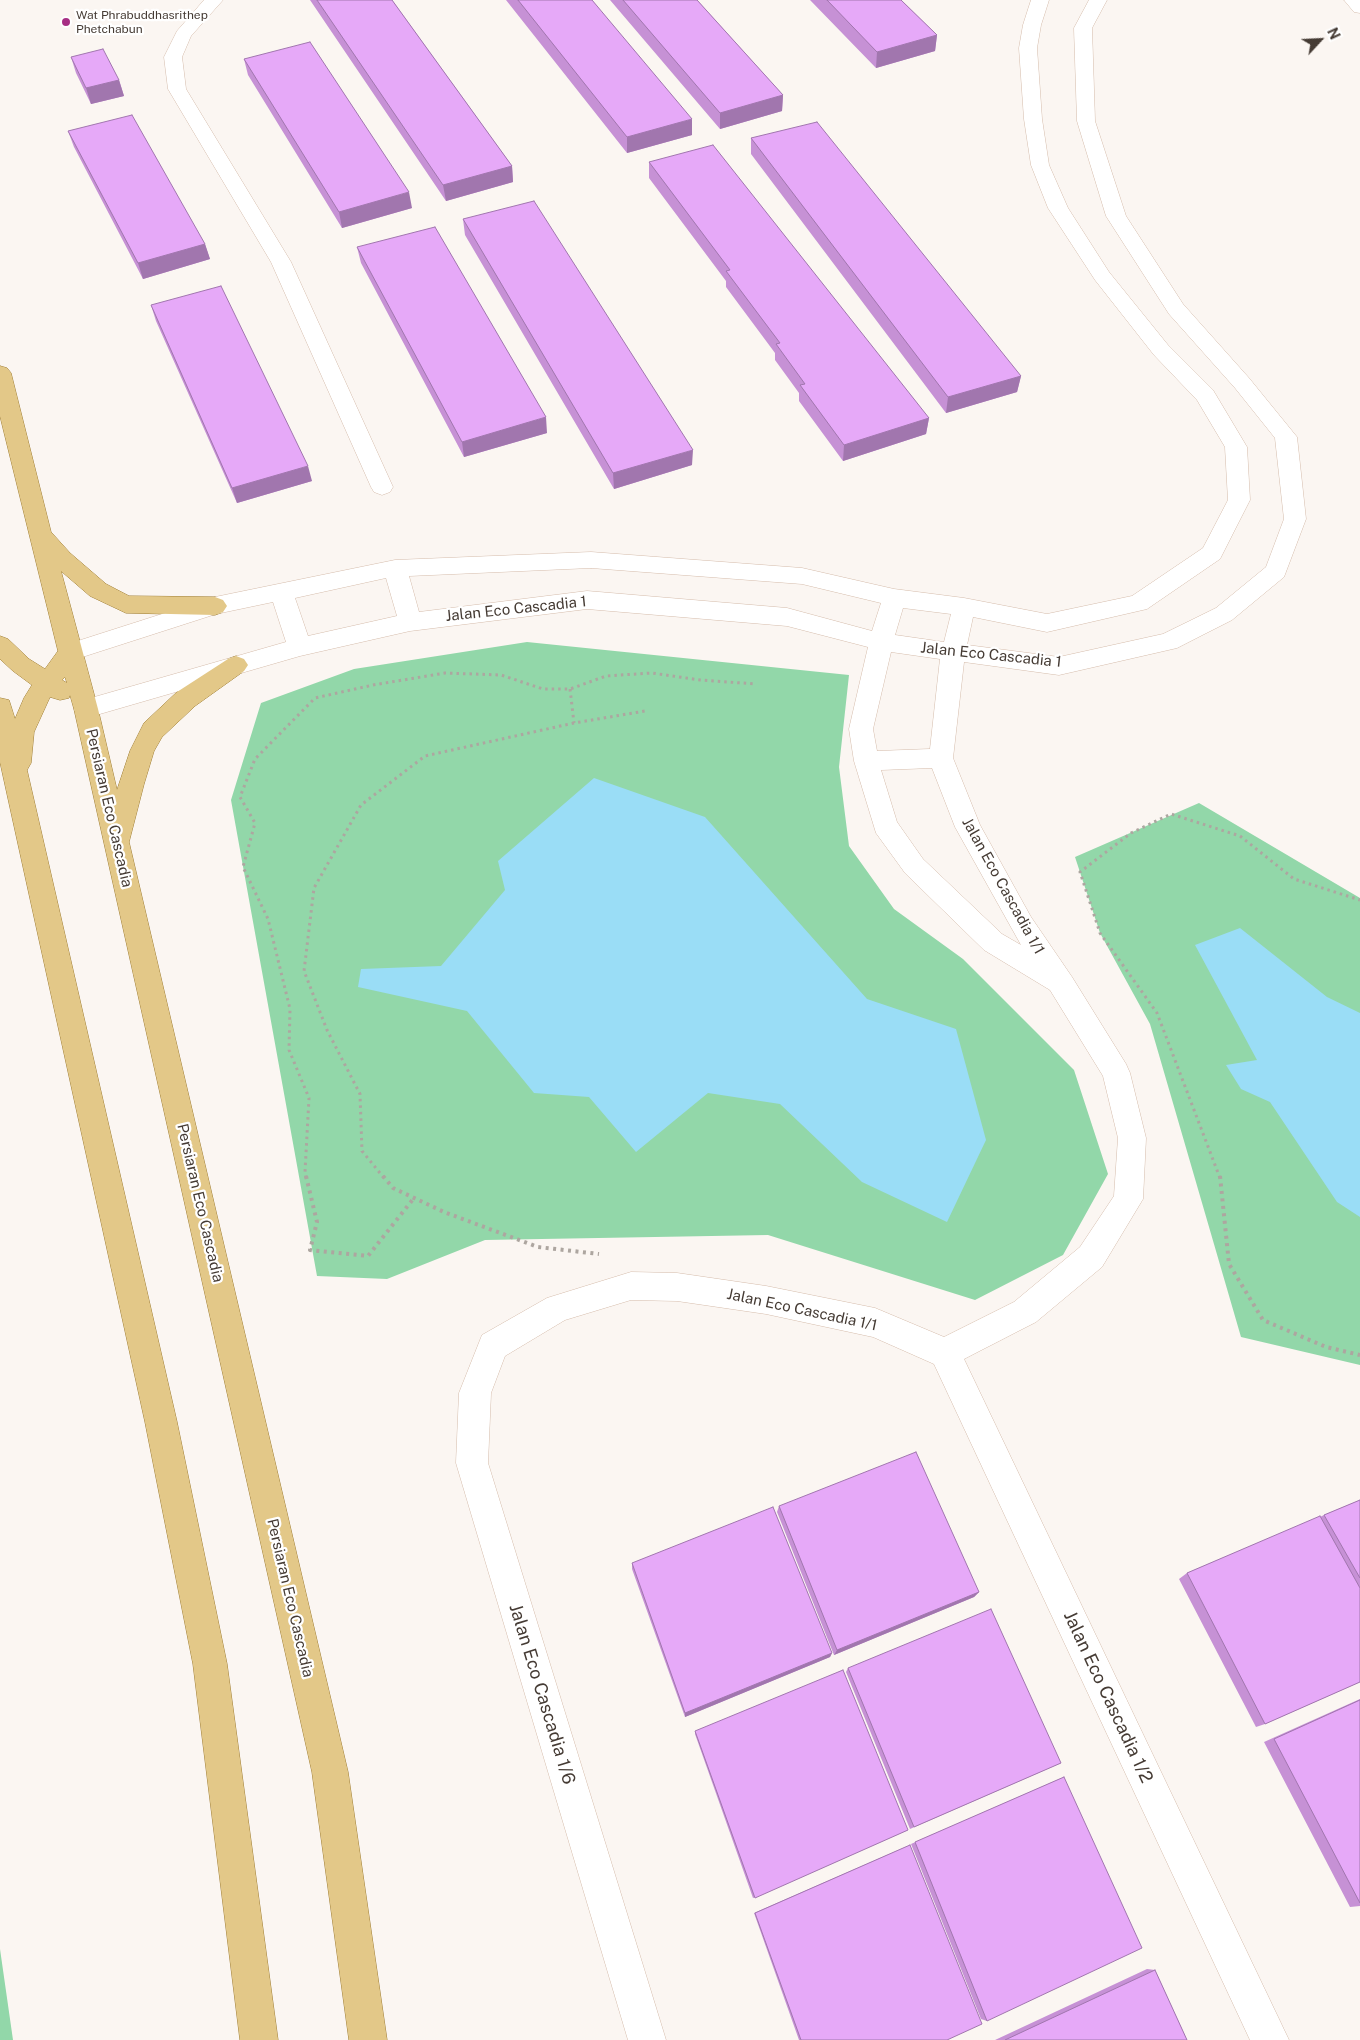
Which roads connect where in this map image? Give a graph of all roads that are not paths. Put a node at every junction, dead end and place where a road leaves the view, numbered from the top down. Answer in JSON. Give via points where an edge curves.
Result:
{"nodes":[{"id":1,"x":214,"y":0,"type":"edge"},
{"id":2,"x":1040,"y":0,"type":"edge"},
{"id":3,"x":1098,"y":0,"type":"edge"},
{"id":4,"x":1353,"y":0,"type":"edge"},
{"id":5,"x":1360,"y":8,"type":"edge"},
{"id":6,"x":0,"y":373,"type":"edge"},
{"id":7,"x":382,"y":487,"type":"dead end"},
{"id":8,"x":41,"y":533,"type":"junction"},
{"id":9,"x":395,"y":568,"type":"junction"},
{"id":10,"x":280,"y":592,"type":"junction"},
{"id":11,"x":894,"y":598,"type":"junction"},
{"id":12,"x":215,"y":606,"type":"junction"},
{"id":13,"x":964,"y":606,"type":"junction"},
{"id":14,"x":410,"y":622,"type":"junction"},
{"id":15,"x":881,"y":642,"type":"junction"},
{"id":16,"x":0,"y":644,"type":"edge"},
{"id":17,"x":300,"y":647,"type":"junction"},
{"id":18,"x":70,"y":652,"type":"junction"},
{"id":19,"x":953,"y":653,"type":"junction"},
{"id":20,"x":236,"y":665,"type":"junction"},
{"id":21,"x":46,"y":682,"type":"junction"},
{"id":22,"x":0,"y":707,"type":"edge"},
{"id":23,"x":86,"y":709,"type":"junction"},
{"id":24,"x":941,"y":758,"type":"junction"},
{"id":25,"x":866,"y":761,"type":"junction"},
{"id":26,"x":18,"y":787,"type":"junction"},
{"id":27,"x":117,"y":844,"type":"junction"},
{"id":28,"x":1062,"y":985,"type":"junction"},
{"id":29,"x":493,"y":1346,"type":"joint"},
{"id":30,"x":945,"y":1353,"type":"junction"},
{"id":31,"x":259,"y":2040,"type":"edge"},
{"id":32,"x":368,"y":2040,"type":"edge"},
{"id":33,"x":647,"y":2040,"type":"edge"},
{"id":34,"x":1270,"y":2040,"type":"edge"}],
"edges":[{"from":1,"to":7,"type":"street","via":[[196,18],[173,57],[177,89],[281,262]]},
{"from":2,"to":13,"type":"street","via":[[1028,48],[1040,165],[1058,208],[1102,276],[1161,350],[1205,395],[1236,447],[1239,500],[1212,553],[1139,603],[1047,623]]},
{"from":3,"to":19,"type":"street","name":"Jalan Eco Cascadia 1","via":[[1084,28],[1086,121],[1116,216],[1176,309],[1286,437],[1296,519],[1276,571],[1224,614],[1169,642],[1059,666]]},
{"from":4,"to":5,"type":"street"},
{"from":6,"to":8,"type":"main road","name":"Persiaran Eco Cascadia"},
{"from":8,"to":12,"type":"main road","via":[[62,559],[98,590],[126,604]]},
{"from":8,"to":18,"type":"main road","name":"Persiaran Eco Cascadia"},
{"from":9,"to":10,"type":"street"},
{"from":9,"to":11,"type":"street","via":[[591,560],[802,576]]},
{"from":9,"to":14,"type":"street"},
{"from":10,"to":12,"type":"street"},
{"from":10,"to":17,"type":"street"},
{"from":11,"to":13,"type":"street"},
{"from":11,"to":15,"type":"street","name":"Jalan Eco Cascadia 1/1"},
{"from":12,"to":18,"type":"street"},
{"from":13,"to":19,"type":"street","name":"Jalan Eco Cascadia 1/1"},
{"from":14,"to":15,"type":"street","name":"Jalan Eco Cascadia 1","via":[[587,600],[787,617]]},
{"from":14,"to":17,"type":"street","name":"Jalan Eco Cascadia 1"},
{"from":15,"to":19,"type":"street","name":"Jalan Eco Cascadia 1"},
{"from":15,"to":25,"type":"street","name":"Jalan Eco Cascadia 1/1","via":[[862,729]]},
{"from":16,"to":21,"type":"main road","via":[[20,665]]},
{"from":17,"to":20,"type":"street","name":"Jalan Eco Cascadia 1"},
{"from":18,"to":21,"type":"main road"},
{"from":18,"to":23,"type":"main road","name":"Persiaran Eco Cascadia"},
{"from":19,"to":24,"type":"street","name":"Jalan Eco Cascadia 1/1"},
{"from":20,"to":23,"type":"street","name":"Jalan Eco Cascadia 1"},
{"from":20,"to":27,"type":"main road","via":[[186,699],[153,730],[131,784]]},
{"from":21,"to":23,"type":"main road"},
{"from":21,"to":26,"type":"main road","via":[[22,732]]},
{"from":22,"to":26,"type":"main road"},
{"from":23,"to":27,"type":"main road","name":"Persiaran Eco Cascadia"},
{"from":24,"to":25,"type":"street"},
{"from":24,"to":28,"type":"street","name":"Jalan Eco Cascadia 1/1","via":[[968,827],[1022,925]]},
{"from":25,"to":28,"type":"street","name":"Jalan Eco Cascadia 1/1","via":[[885,826],[914,866],[993,942]]},
{"from":26,"to":31,"type":"main road","via":[[162,1422],[210,1664]]},
{"from":27,"to":32,"type":"main road","name":"Persiaran Eco Cascadia","via":[[330,1772]]},
{"from":28,"to":30,"type":"street","name":"Jalan Eco Cascadia 1/1","via":[[1116,1073],[1132,1138],[1128,1199],[1091,1257],[1025,1312]]},
{"from":29,"to":30,"type":"street","name":"Jalan Eco Cascadia 1/1","via":[[558,1308],[631,1286],[677,1287],[766,1300],[875,1323]]},
{"from":29,"to":33,"type":"street","name":"Jalan Eco Cascadia 1/6","via":[[475,1393],[472,1463]]},
{"from":30,"to":34,"type":"street","name":"Jalan Eco Cascadia 1/2"}]}
